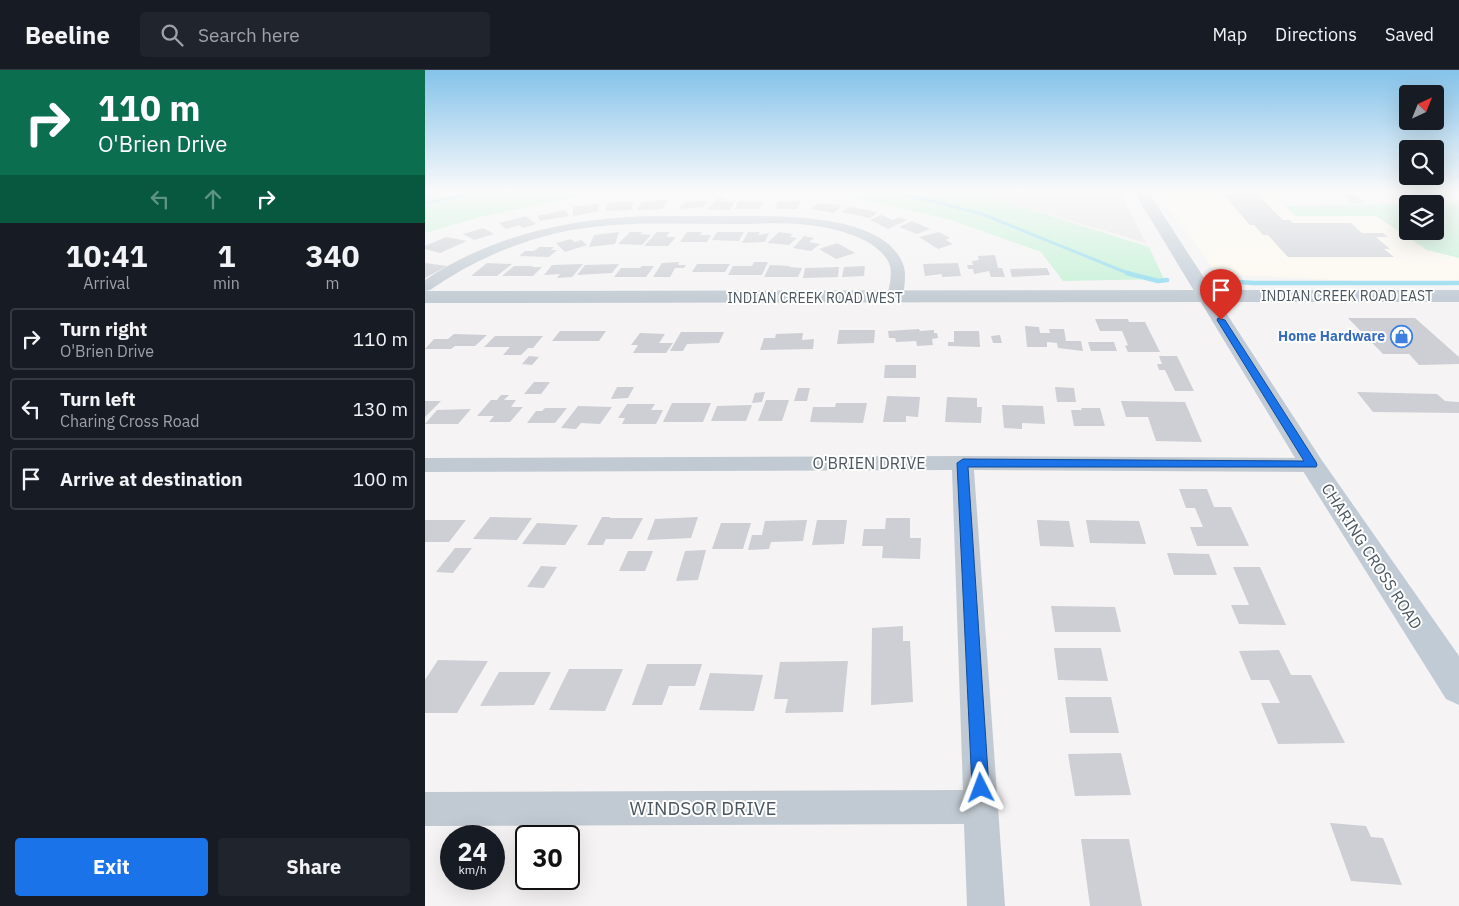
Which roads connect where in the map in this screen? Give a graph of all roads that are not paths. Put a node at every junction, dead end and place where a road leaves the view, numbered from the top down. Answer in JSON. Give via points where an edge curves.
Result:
{"nodes":[{"id":1,"x":560,"y":229,"type":"edge"},
{"id":2,"x":843,"y":229,"type":"edge"},
{"id":3,"x":1164,"y":229,"type":"edge"},
{"id":4,"x":425,"y":287,"type":"edge"},
{"id":5,"x":1206,"y":296,"type":"junction"},
{"id":6,"x":1459,"y":296,"type":"edge"},
{"id":7,"x":425,"y":297,"type":"edge"},
{"id":8,"x":895,"y":298,"type":"junction"},
{"id":9,"x":963,"y":463,"type":"junction"},
{"id":10,"x":425,"y":465,"type":"edge"},
{"id":11,"x":1312,"y":465,"type":"junction"},
{"id":12,"x":1459,"y":688,"type":"edge"},
{"id":13,"x":982,"y":807,"type":"junction"},
{"id":14,"x":425,"y":809,"type":"edge"},
{"id":15,"x":986,"y":906,"type":"edge"}],
"edges":[{"from":1,"to":4,"type":"street","via":[[489,251],[457,266]]},
{"from":2,"to":8,"type":"street","via":[[876,242],[891,255],[897,265]]},
{"from":3,"to":5,"type":"main road","name":"CHARING CROSS ROAD"},
{"from":5,"to":6,"type":"main road","name":"INDIAN CREEK ROAD EAST"},
{"from":5,"to":8,"type":"street","name":"INDIAN CREEK ROAD WEST"},
{"from":5,"to":11,"type":"main road","name":"CHARING CROSS ROAD"},
{"from":7,"to":8,"type":"street","name":"INDIAN CREEK ROAD WEST"},
{"from":9,"to":10,"type":"street","name":"O'BRIEN DRIVE"},
{"from":9,"to":11,"type":"street","name":"O'BRIEN DRIVE"},
{"from":9,"to":13,"type":"street"},
{"from":11,"to":12,"type":"main road","name":"CHARING CROSS ROAD"},
{"from":13,"to":14,"type":"street","name":"WINDSOR DRIVE"},
{"from":13,"to":15,"type":"street"}]}
